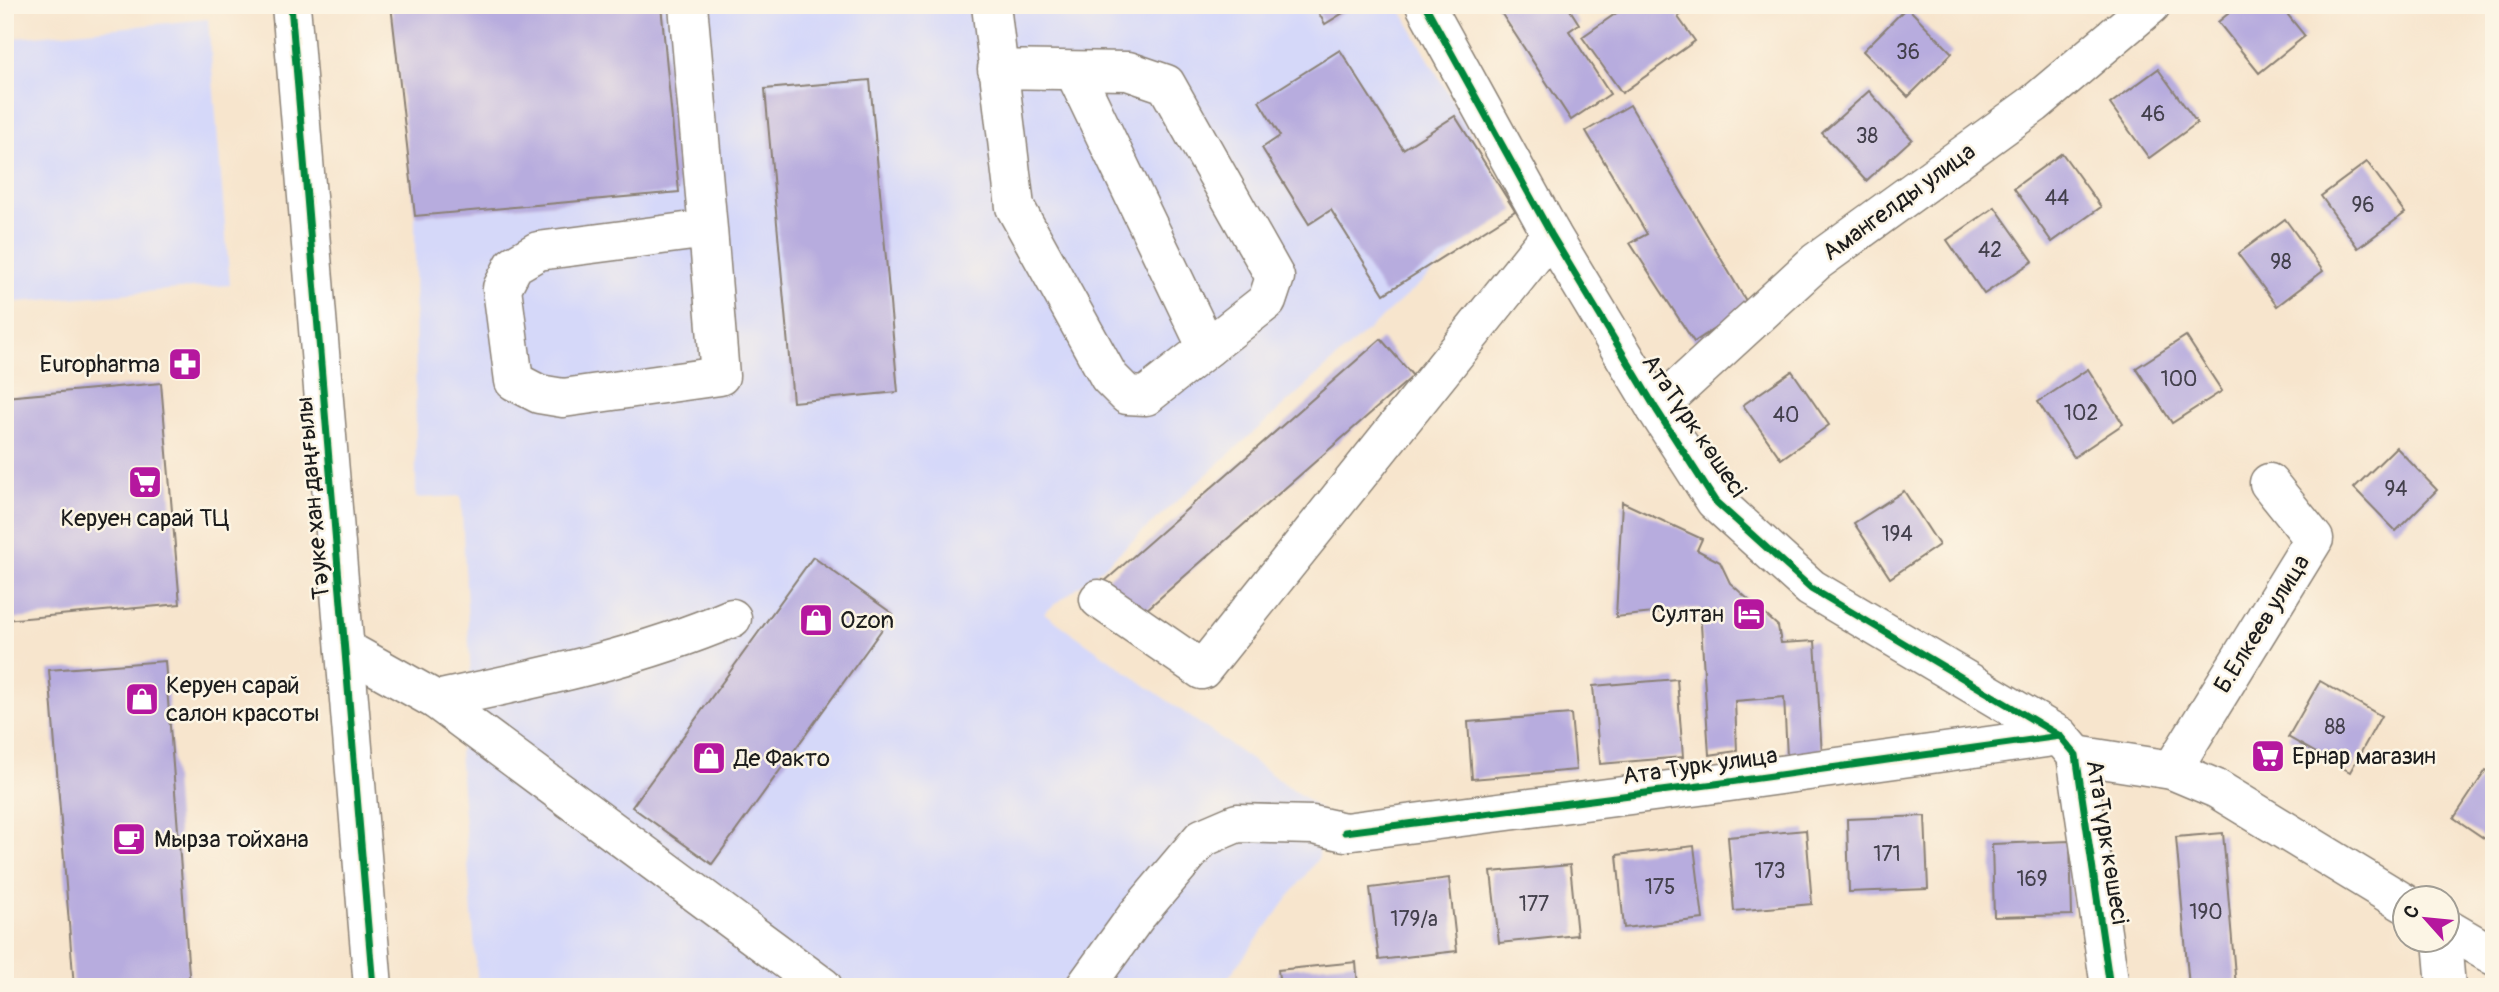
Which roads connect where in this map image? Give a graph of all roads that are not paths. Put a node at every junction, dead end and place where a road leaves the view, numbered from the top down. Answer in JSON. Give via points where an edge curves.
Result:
{"nodes":[{"id":1,"x":291,"y":5,"type":"edge"},
{"id":2,"x":688,"y":5,"type":"edge"},
{"id":3,"x":991,"y":5,"type":"edge"},
{"id":4,"x":1425,"y":5,"type":"edge"},
{"id":5,"x":2151,"y":5,"type":"edge"},
{"id":6,"x":997,"y":69,"type":"junction"},
{"id":7,"x":1074,"y":71,"type":"junction"},
{"id":8,"x":708,"y":229,"type":"junction"},
{"id":9,"x":1551,"y":234,"type":"junction"},
{"id":10,"x":1207,"y":348,"type":"junction"},
{"id":11,"x":1656,"y":409,"type":"junction"},
{"id":12,"x":2269,"y":483,"type":"dead end"},
{"id":13,"x":1099,"y":599,"type":"dead end"},
{"id":14,"x":732,"y":618,"type":"dead end"},
{"id":15,"x":345,"y":649,"type":"junction"},
{"id":16,"x":436,"y":700,"type":"junction"},
{"id":17,"x":2068,"y":746,"type":"junction"},
{"id":18,"x":2172,"y":769,"type":"junction"},
{"id":19,"x":2390,"y":894,"type":"edge"},
{"id":20,"x":2460,"y":936,"type":"edge"},
{"id":21,"x":2443,"y":954,"type":"edge"},
{"id":22,"x":2494,"y":956,"type":"edge"},
{"id":23,"x":373,"y":987,"type":"edge"},
{"id":24,"x":823,"y":987,"type":"edge"},
{"id":25,"x":1085,"y":987,"type":"edge"},
{"id":26,"x":2110,"y":987,"type":"edge"},
{"id":27,"x":2446,"y":987,"type":"edge"}],
"edges":[{"from":1,"to":15,"type":"street","name":"Тәуке хан даңғылы"},
{"from":2,"to":8,"type":"street"},
{"from":3,"to":6,"type":"street"},
{"from":4,"to":9,"type":"street","name":"АтаТүрк көшесі"},
{"from":5,"to":11,"type":"street","name":"Амангелды улица","via":[[2035,104],[1816,262]]},
{"from":6,"to":7,"type":"street"},
{"from":6,"to":10,"type":"street","via":[[1015,208],[1109,377],[1127,395],[1146,396]]},
{"from":7,"to":10,"type":"street"},
{"from":7,"to":10,"type":"street","via":[[1128,71],[1166,84],[1275,277],[1268,301]]},
{"from":8,"to":8,"type":"street","via":[[538,251],[514,265],[502,288],[514,381],[539,394],[563,398],[720,376]]},
{"from":9,"to":11,"type":"street","name":"АтаТүрк көшесі"},
{"from":9,"to":13,"type":"street","via":[[1202,670]]},
{"from":11,"to":17,"type":"street","name":"АтаТүрк көшесі","via":[[1714,501],[1811,589]]},
{"from":12,"to":18,"type":"street","name":"Б.Елкеев улица","via":[[2314,539]]},
{"from":14,"to":16,"type":"street","via":[[682,640],[596,666]]},
{"from":15,"to":16,"type":"street"},
{"from":15,"to":23,"type":"street","name":"Тәуке хан даңғылы"},
{"from":16,"to":24,"type":"street"},
{"from":17,"to":18,"type":"street"},
{"from":17,"to":25,"type":"street","name":"Ата Турк улица","via":[[1345,832],[1313,825],[1237,823],[1202,838],[1137,915]]},
{"from":17,"to":26,"type":"street","name":"АтаТүрк көшесі"},
{"from":18,"to":19,"type":"street","via":[[2217,789]]},
{"from":20,"to":22,"type":"street"},
{"from":21,"to":27,"type":"street"}]}
